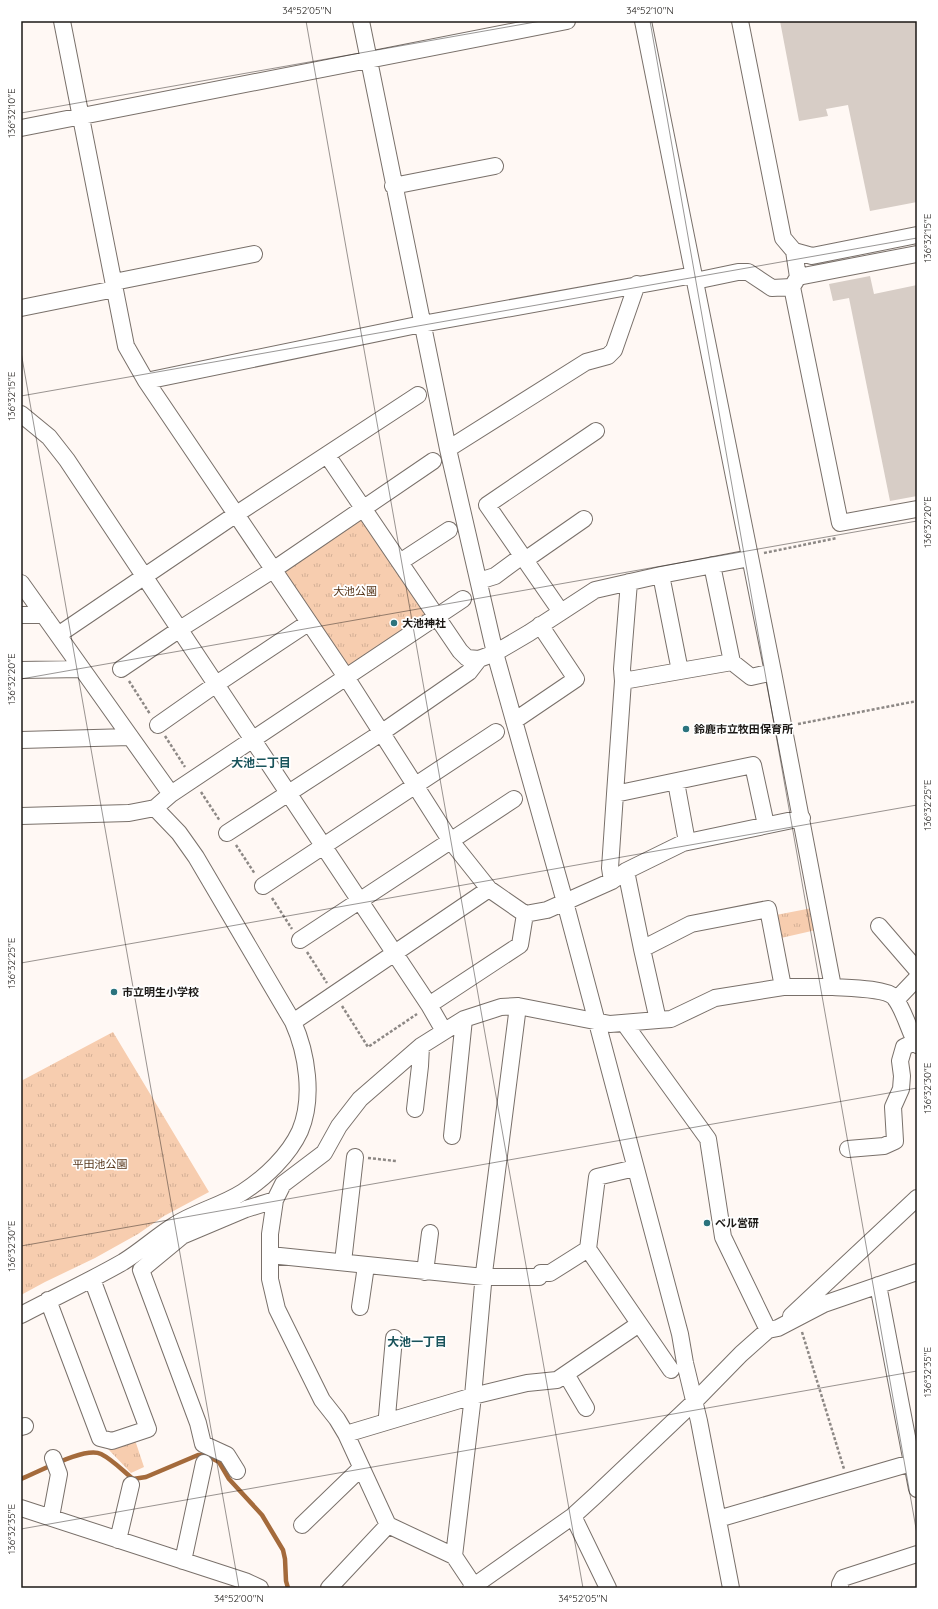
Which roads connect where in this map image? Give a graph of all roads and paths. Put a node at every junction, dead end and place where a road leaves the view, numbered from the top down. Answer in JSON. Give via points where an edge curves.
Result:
{"nodes":[{"id":1,"x":62,"y":21,"type":"edge"},
{"id":2,"x":361,"y":21,"type":"edge"},
{"id":3,"x":567,"y":21,"type":"edge"},
{"id":4,"x":642,"y":21,"type":"edge"},
{"id":5,"x":740,"y":21,"type":"edge"},
{"id":6,"x":368,"y":59,"type":"junction"},
{"id":7,"x":82,"y":117,"type":"junction"},
{"id":8,"x":21,"y":128,"type":"edge"},
{"id":9,"x":494,"y":166,"type":"dead end"},
{"id":10,"x":393,"y":186,"type":"junction"},
{"id":11,"x":917,"y":235,"type":"edge"},
{"id":12,"x":794,"y":251,"type":"junction"},
{"id":13,"x":254,"y":254,"type":"dead end"},
{"id":14,"x":917,"y":254,"type":"edge"},
{"id":15,"x":695,"y":278,"type":"junction"},
{"id":16,"x":795,"y":282,"type":"junction"},
{"id":17,"x":637,"y":284,"type":"junction"},
{"id":18,"x":114,"y":286,"type":"junction"},
{"id":19,"x":21,"y":308,"type":"edge"},
{"id":20,"x":422,"y":324,"type":"junction"},
{"id":21,"x":146,"y":381,"type":"junction"},
{"id":22,"x":418,"y":395,"type":"dead end"},
{"id":23,"x":21,"y":414,"type":"edge"},
{"id":24,"x":596,"y":431,"type":"dead end"},
{"id":25,"x":448,"y":449,"type":"junction"},
{"id":26,"x":327,"y":456,"type":"junction"},
{"id":27,"x":433,"y":461,"type":"dead end"},
{"id":28,"x":364,"y":508,"type":"junction"},
{"id":29,"x":917,"y":509,"type":"edge"},
{"id":30,"x":235,"y":515,"type":"junction"},
{"id":31,"x":584,"y":519,"type":"dead end"},
{"id":32,"x":449,"y":530,"type":"dead end"},
{"id":33,"x":841,"y":538,"type":"dead end"},
{"id":34,"x":750,"y":557,"type":"junction"},
{"id":35,"x":524,"y":558,"type":"junction"},
{"id":36,"x":400,"y":562,"type":"junction"},
{"id":37,"x":712,"y":565,"type":"junction"},
{"id":38,"x":273,"y":570,"type":"junction"},
{"id":39,"x":661,"y":575,"type":"junction"},
{"id":40,"x":144,"y":577,"type":"junction"},
{"id":41,"x":479,"y":581,"type":"junction"},
{"id":42,"x":629,"y":582,"type":"junction"},
{"id":43,"x":21,"y":583,"type":"edge"},
{"id":44,"x":463,"y":599,"type":"dead end"},
{"id":45,"x":561,"y":612,"type":"junction"},
{"id":46,"x":21,"y":615,"type":"edge"},
{"id":47,"x":44,"y":615,"type":"junction"},
{"id":48,"x":438,"y":616,"type":"junction"},
{"id":49,"x":308,"y":623,"type":"junction"},
{"id":50,"x":540,"y":625,"type":"junction"},
{"id":51,"x":180,"y":629,"type":"junction"},
{"id":52,"x":58,"y":635,"type":"junction"},
{"id":53,"x":495,"y":653,"type":"junction"},
{"id":54,"x":479,"y":659,"type":"junction"},
{"id":55,"x":732,"y":662,"type":"junction"},
{"id":56,"x":82,"y":669,"type":"junction"},
{"id":57,"x":121,"y":669,"type":"dead end"},
{"id":58,"x":21,"y":670,"type":"edge"},
{"id":59,"x":680,"y":671,"type":"junction"},
{"id":60,"x":773,"y":672,"type":"junction"},
{"id":61,"x":346,"y":677,"type":"junction"},
{"id":62,"x":624,"y":682,"type":"junction"},
{"id":63,"x":215,"y":684,"type":"junction"},
{"id":64,"x":917,"y":702,"type":"edge"},
{"id":65,"x":514,"y":721,"type":"junction"},
{"id":66,"x":158,"y":725,"type":"dead end"},
{"id":67,"x":784,"y":726,"type":"junction"},
{"id":68,"x":496,"y":732,"type":"dead end"},
{"id":69,"x":381,"y":733,"type":"junction"},
{"id":70,"x":130,"y":738,"type":"junction"},
{"id":71,"x":252,"y":739,"type":"junction"},
{"id":72,"x":21,"y":740,"type":"edge"},
{"id":73,"x":676,"y":782,"type":"junction"},
{"id":74,"x":415,"y":785,"type":"junction"},
{"id":75,"x":171,"y":794,"type":"junction"},
{"id":76,"x":288,"y":794,"type":"junction"},
{"id":77,"x":615,"y":794,"type":"junction"},
{"id":78,"x":514,"y":799,"type":"dead end"},
{"id":79,"x":155,"y":808,"type":"junction"},
{"id":80,"x":21,"y":816,"type":"edge"},
{"id":81,"x":802,"y":818,"type":"junction"},
{"id":82,"x":766,"y":825,"type":"junction"},
{"id":83,"x":228,"y":833,"type":"dead end"},
{"id":84,"x":450,"y":840,"type":"junction"},
{"id":85,"x":687,"y":842,"type":"junction"},
{"id":86,"x":323,"y":846,"type":"junction"},
{"id":87,"x":626,"y":871,"type":"junction"},
{"id":88,"x":612,"y":881,"type":"junction"},
{"id":89,"x":263,"y":886,"type":"dead end"},
{"id":90,"x":489,"y":889,"type":"junction"},
{"id":91,"x":359,"y":900,"type":"junction"},
{"id":92,"x":565,"y":902,"type":"junction"},
{"id":93,"x":525,"y":914,"type":"junction"},
{"id":94,"x":879,"y":926,"type":"dead end"},
{"id":95,"x":300,"y":940,"type":"dead end"},
{"id":96,"x":642,"y":949,"type":"junction"},
{"id":97,"x":394,"y":953,"type":"junction"},
{"id":98,"x":917,"y":970,"type":"edge"},
{"id":99,"x":917,"y":978,"type":"edge"},
{"id":100,"x":833,"y":987,"type":"junction"},
{"id":101,"x":783,"y":988,"type":"junction"},
{"id":102,"x":896,"y":1000,"type":"junction"},
{"id":103,"x":429,"y":1005,"type":"junction"},
{"id":104,"x":518,"y":1006,"type":"junction"},
{"id":105,"x":464,"y":1019,"type":"junction"},
{"id":106,"x":597,"y":1020,"type":"junction"},
{"id":107,"x":658,"y":1020,"type":"junction"},
{"id":108,"x":293,"y":1022,"type":"junction"},
{"id":109,"x":624,"y":1023,"type":"junction"},
{"id":110,"x":444,"y":1031,"type":"junction"},
{"id":111,"x":916,"y":1043,"type":"edge"},
{"id":112,"x":421,"y":1046,"type":"junction"},
{"id":113,"x":415,"y":1109,"type":"dead end"},
{"id":114,"x":452,"y":1136,"type":"dead end"},
{"id":115,"x":848,"y":1149,"type":"dead end"},
{"id":116,"x":355,"y":1157,"type":"dead end"},
{"id":117,"x":635,"y":1168,"type":"junction"},
{"id":118,"x":917,"y":1198,"type":"edge"},
{"id":119,"x":275,"y":1200,"type":"junction"},
{"id":120,"x":179,"y":1230,"type":"junction"},
{"id":121,"x":430,"y":1233,"type":"dead end"},
{"id":122,"x":588,"y":1249,"type":"junction"},
{"id":123,"x":270,"y":1256,"type":"junction"},
{"id":124,"x":343,"y":1262,"type":"junction"},
{"id":125,"x":366,"y":1266,"type":"junction"},
{"id":126,"x":425,"y":1272,"type":"junction"},
{"id":127,"x":917,"y":1272,"type":"edge"},
{"id":128,"x":484,"y":1277,"type":"junction"},
{"id":129,"x":92,"y":1278,"type":"junction"},
{"id":130,"x":878,"y":1285,"type":"junction"},
{"id":131,"x":48,"y":1300,"type":"junction"},
{"id":132,"x":360,"y":1307,"type":"dead end"},
{"id":133,"x":21,"y":1315,"type":"edge"},
{"id":134,"x":797,"y":1318,"type":"junction"},
{"id":135,"x":639,"y":1324,"type":"junction"},
{"id":136,"x":773,"y":1329,"type":"junction"},
{"id":137,"x":394,"y":1338,"type":"dead end"},
{"id":138,"x":671,"y":1370,"type":"dead end"},
{"id":139,"x":566,"y":1374,"type":"junction"},
{"id":140,"x":473,"y":1396,"type":"junction"},
{"id":141,"x":694,"y":1402,"type":"junction"},
{"id":142,"x":586,"y":1408,"type":"dead end"},
{"id":143,"x":389,"y":1421,"type":"junction"},
{"id":144,"x":346,"y":1434,"type":"junction"},
{"id":145,"x":53,"y":1458,"type":"dead end"},
{"id":146,"x":204,"y":1463,"type":"dead end"},
{"id":147,"x":911,"y":1463,"type":"junction"},
{"id":148,"x":361,"y":1468,"type":"junction"},
{"id":149,"x":237,"y":1471,"type":"dead end"},
{"id":150,"x":847,"y":1481,"type":"junction"},
{"id":151,"x":132,"y":1485,"type":"dead end"},
{"id":152,"x":917,"y":1489,"type":"edge"},
{"id":153,"x":21,"y":1508,"type":"edge"},
{"id":154,"x":573,"y":1516,"type":"junction"},
{"id":155,"x":51,"y":1517,"type":"junction"},
{"id":156,"x":718,"y":1519,"type":"junction"},
{"id":157,"x":302,"y":1525,"type":"dead end"},
{"id":158,"x":388,"y":1525,"type":"junction"},
{"id":159,"x":118,"y":1540,"type":"junction"},
{"id":160,"x":917,"y":1554,"type":"edge"},
{"id":161,"x":454,"y":1556,"type":"junction"},
{"id":162,"x":183,"y":1561,"type":"junction"},
{"id":163,"x":472,"y":1587,"type":"edge"},
{"id":164,"x":260,"y":1588,"type":"edge"},
{"id":165,"x":329,"y":1588,"type":"edge"},
{"id":166,"x":608,"y":1588,"type":"edge"},
{"id":167,"x":732,"y":1588,"type":"edge"},
{"id":168,"x":840,"y":1588,"type":"edge"}],
"edges":[{"from":1,"to":7,"type":"street"},
{"from":2,"to":6,"type":"street"},
{"from":3,"to":6,"type":"street"},
{"from":4,"to":15,"type":"street"},
{"from":5,"to":12,"type":"street","via":[[783,238]]},
{"from":6,"to":7,"type":"street"},
{"from":6,"to":10,"type":"street"},
{"from":7,"to":8,"type":"street"},
{"from":7,"to":18,"type":"street"},
{"from":9,"to":10,"type":"street"},
{"from":10,"to":20,"type":"street"},
{"from":11,"to":12,"type":"street","via":[[812,256]]},
{"from":12,"to":16,"type":"street"},
{"from":13,"to":18,"type":"street"},
{"from":14,"to":16,"type":"street"},
{"from":15,"to":16,"type":"street","via":[[748,272],[772,288]]},
{"from":15,"to":17,"type":"street"},
{"from":15,"to":34,"type":"street"},
{"from":16,"to":29,"type":"street","via":[[840,523]]},
{"from":17,"to":20,"type":"street"},
{"from":17,"to":25,"type":"street","via":[[614,350],[608,356],[586,362]]},
{"from":18,"to":19,"type":"street"},
{"from":18,"to":21,"type":"street","via":[[126,346]]},
{"from":20,"to":21,"type":"street"},
{"from":20,"to":25,"type":"street"},
{"from":21,"to":30,"type":"street"},
{"from":22,"to":26,"type":"street"},
{"from":23,"to":40,"type":"street","via":[[49,437],[67,460]]},
{"from":24,"to":35,"type":"street","via":[[488,505]]},
{"from":25,"to":41,"type":"street"},
{"from":26,"to":28,"type":"street"},
{"from":26,"to":30,"type":"street"},
{"from":27,"to":28,"type":"street"},
{"from":28,"to":36,"type":"street"},
{"from":28,"to":38,"type":"street"},
{"from":30,"to":38,"type":"street"},
{"from":30,"to":40,"type":"street"},
{"from":31,"to":35,"type":"street"},
{"from":32,"to":36,"type":"street"},
{"from":33,"to":34,"type":"path"},
{"from":34,"to":37,"type":"street"},
{"from":34,"to":60,"type":"street"},
{"from":35,"to":41,"type":"street","via":[[496,576]]},
{"from":35,"to":45,"type":"street"},
{"from":36,"to":48,"type":"street"},
{"from":37,"to":39,"type":"street"},
{"from":37,"to":55,"type":"street"},
{"from":38,"to":49,"type":"street"},
{"from":38,"to":51,"type":"street"},
{"from":39,"to":42,"type":"street"},
{"from":39,"to":59,"type":"street"},
{"from":40,"to":51,"type":"street"},
{"from":40,"to":52,"type":"street"},
{"from":41,"to":53,"type":"street"},
{"from":42,"to":45,"type":"street","via":[[595,590]]},
{"from":42,"to":62,"type":"street","via":[[622,669]]},
{"from":43,"to":47,"type":"street"},
{"from":44,"to":48,"type":"street"},
{"from":45,"to":50,"type":"street"},
{"from":46,"to":47,"type":"street"},
{"from":47,"to":52,"type":"street"},
{"from":48,"to":54,"type":"street","via":[[460,651],[467,658]]},
{"from":48,"to":61,"type":"street"},
{"from":49,"to":61,"type":"street"},
{"from":49,"to":63,"type":"street"},
{"from":50,"to":53,"type":"street"},
{"from":50,"to":65,"type":"street","via":[[576,679]]},
{"from":51,"to":57,"type":"street"},
{"from":51,"to":63,"type":"street"},
{"from":52,"to":56,"type":"street"},
{"from":53,"to":54,"type":"street"},
{"from":53,"to":65,"type":"street"},
{"from":54,"to":69,"type":"street","via":[[469,672]]},
{"from":55,"to":59,"type":"street"},
{"from":55,"to":60,"type":"street","via":[[751,677]]},
{"from":56,"to":58,"type":"street"},
{"from":56,"to":70,"type":"street"},
{"from":59,"to":62,"type":"street"},
{"from":60,"to":67,"type":"street"},
{"from":61,"to":69,"type":"street"},
{"from":61,"to":71,"type":"street"},
{"from":62,"to":77,"type":"street"},
{"from":63,"to":66,"type":"street"},
{"from":63,"to":71,"type":"street"},
{"from":64,"to":67,"type":"path"},
{"from":65,"to":92,"type":"street"},
{"from":67,"to":81,"type":"street"},
{"from":68,"to":74,"type":"street"},
{"from":69,"to":74,"type":"street"},
{"from":69,"to":76,"type":"street"},
{"from":70,"to":72,"type":"street"},
{"from":70,"to":75,"type":"street"},
{"from":71,"to":75,"type":"street"},
{"from":71,"to":76,"type":"street"},
{"from":73,"to":77,"type":"street"},
{"from":73,"to":82,"type":"street","via":[[753,765]]},
{"from":73,"to":85,"type":"street"},
{"from":74,"to":84,"type":"street"},
{"from":74,"to":86,"type":"street"},
{"from":75,"to":79,"type":"street"},
{"from":76,"to":83,"type":"street"},
{"from":76,"to":86,"type":"street"},
{"from":77,"to":88,"type":"street","via":[[610,868]]},
{"from":78,"to":84,"type":"street"},
{"from":79,"to":80,"type":"street","via":[[129,814]]},
{"from":79,"to":108,"type":"street","via":[[179,833],[196,857]]},
{"from":81,"to":82,"type":"street"},
{"from":81,"to":100,"type":"street"},
{"from":82,"to":85,"type":"street"},
{"from":84,"to":90,"type":"street"},
{"from":84,"to":91,"type":"street"},
{"from":85,"to":87,"type":"street"},
{"from":86,"to":89,"type":"street"},
{"from":86,"to":91,"type":"street"},
{"from":87,"to":88,"type":"street"},
{"from":87,"to":96,"type":"street"},
{"from":88,"to":92,"type":"street"},
{"from":90,"to":93,"type":"street"},
{"from":90,"to":97,"type":"street"},
{"from":91,"to":95,"type":"street"},
{"from":91,"to":97,"type":"street"},
{"from":92,"to":93,"type":"street","via":[[547,910]]},
{"from":92,"to":106,"type":"street"},
{"from":93,"to":103,"type":"street","via":[[520,945]]},
{"from":94,"to":98,"type":"street"},
{"from":96,"to":101,"type":"street","via":[[691,924],[768,909]]},
{"from":96,"to":107,"type":"street"},
{"from":97,"to":103,"type":"street"},
{"from":97,"to":108,"type":"street"},
{"from":99,"to":102,"type":"street"},
{"from":100,"to":101,"type":"street"},
{"from":100,"to":102,"type":"street","via":[[883,992]]},
{"from":101,"to":107,"type":"street","via":[[715,998],[671,1019]]},
{"from":102,"to":111,"type":"street"},
{"from":103,"to":110,"type":"street"},
{"from":104,"to":105,"type":"street","via":[[501,1007]]},
{"from":104,"to":106,"type":"street"},
{"from":104,"to":128,"type":"street"},
{"from":105,"to":110,"type":"street"},
{"from":105,"to":114,"type":"street"},
{"from":106,"to":109,"type":"street","via":[[610,1024]]},
{"from":106,"to":117,"type":"street"},
{"from":107,"to":109,"type":"street"},
{"from":108,"to":120,"type":"street","via":[[299,1036],[308,1076],[304,1120],[295,1140],[267,1172],[243,1191]]},
{"from":109,"to":136,"type":"street","via":[[708,1139],[723,1237]]},
{"from":110,"to":112,"type":"street"},
{"from":111,"to":115,"type":"street","via":[[904,1047],[900,1061],[901,1089],[893,1107],[895,1141],[884,1146]]},
{"from":112,"to":113,"type":"street"},
{"from":112,"to":119,"type":"street","via":[[360,1099],[338,1126],[324,1154],[283,1184]]},
{"from":116,"to":124,"type":"street"},
{"from":117,"to":122,"type":"street","via":[[598,1177]]},
{"from":117,"to":141,"type":"street","via":[[680,1334]]},
{"from":118,"to":136,"type":"street"},
{"from":119,"to":120,"type":"street"},
{"from":119,"to":123,"type":"street"},
{"from":120,"to":129,"type":"street"},
{"from":120,"to":149,"type":"street","via":[[141,1270],[198,1423],[203,1444],[227,1456]]},
{"from":121,"to":126,"type":"street"},
{"from":122,"to":128,"type":"street","via":[[550,1273],[541,1273],[539,1276]]},
{"from":122,"to":135,"type":"street"},
{"from":123,"to":124,"type":"street"},
{"from":123,"to":144,"type":"street","via":[[270,1279],[277,1309],[322,1400]]},
{"from":124,"to":125,"type":"street"},
{"from":125,"to":126,"type":"street"},
{"from":125,"to":132,"type":"street"},
{"from":126,"to":128,"type":"street"},
{"from":127,"to":130,"type":"street"},
{"from":128,"to":140,"type":"street"},
{"from":129,"to":131,"type":"street"},
{"from":129,"to":131,"type":"street","via":[[148,1429],[112,1441],[100,1438]]},
{"from":130,"to":134,"type":"street","via":[[824,1304]]},
{"from":130,"to":147,"type":"street"},
{"from":131,"to":133,"type":"street"},
{"from":134,"to":136,"type":"street"},
{"from":134,"to":150,"type":"path"},
{"from":135,"to":138,"type":"street"},
{"from":135,"to":139,"type":"street"},
{"from":136,"to":141,"type":"street","via":[[741,1354]]},
{"from":137,"to":143,"type":"street","via":[[387,1416]]},
{"from":139,"to":140,"type":"street","via":[[557,1380],[527,1383]]},
{"from":139,"to":142,"type":"street"},
{"from":140,"to":143,"type":"street"},
{"from":140,"to":161,"type":"street"},
{"from":141,"to":154,"type":"street"},
{"from":141,"to":156,"type":"street"},
{"from":143,"to":144,"type":"street"},
{"from":144,"to":148,"type":"street"},
{"from":145,"to":155,"type":"street","via":[[59,1474]]},
{"from":146,"to":162,"type":"street"},
{"from":147,"to":150,"type":"street"},
{"from":147,"to":152,"type":"street"},
{"from":148,"to":157,"type":"street"},
{"from":148,"to":158,"type":"street"},
{"from":150,"to":156,"type":"street"},
{"from":151,"to":159,"type":"street"},
{"from":153,"to":155,"type":"street"},
{"from":154,"to":163,"type":"street"},
{"from":154,"to":166,"type":"street"},
{"from":155,"to":159,"type":"street"},
{"from":156,"to":167,"type":"street"},
{"from":158,"to":161,"type":"street"},
{"from":158,"to":165,"type":"street"},
{"from":159,"to":162,"type":"street"},
{"from":160,"to":168,"type":"street","via":[[843,1578]]},
{"from":161,"to":163,"type":"street"},
{"from":162,"to":164,"type":"street"}]}
